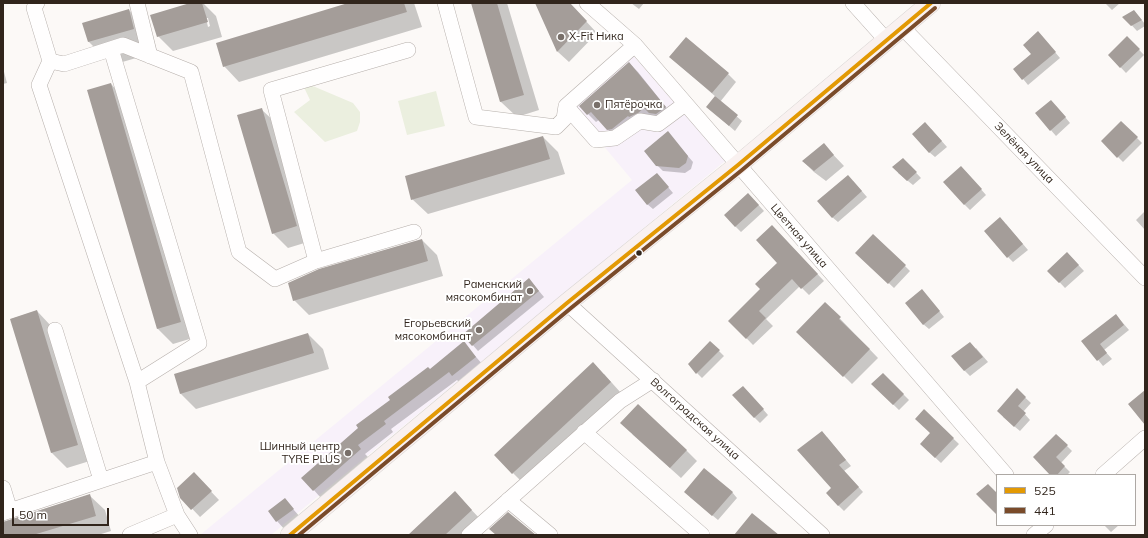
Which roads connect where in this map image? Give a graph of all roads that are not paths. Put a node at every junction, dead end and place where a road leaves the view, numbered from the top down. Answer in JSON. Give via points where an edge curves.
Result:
{"nodes":[{"id":1,"x":37,"y":3,"type":"edge"},
{"id":2,"x":137,"y":3,"type":"edge"},
{"id":3,"x":445,"y":3,"type":"edge"},
{"id":4,"x":587,"y":3,"type":"edge"},
{"id":5,"x":931,"y":3,"type":"edge"},
{"id":6,"x":856,"y":4,"type":"edge"},
{"id":7,"x":903,"y":28,"type":"junction"},
{"id":8,"x":887,"y":41,"type":"junction"},
{"id":9,"x":635,"y":45,"type":"junction"},
{"id":10,"x":111,"y":49,"type":"junction"},
{"id":11,"x":408,"y":50,"type":"dead end"},
{"id":12,"x":150,"y":56,"type":"junction"},
{"id":13,"x":50,"y":61,"type":"junction"},
{"id":14,"x":685,"y":104,"type":"junction"},
{"id":15,"x":567,"y":117,"type":"junction"},
{"id":16,"x":738,"y":165,"type":"junction"},
{"id":17,"x":414,"y":232,"type":"dead end"},
{"id":18,"x":316,"y":261,"type":"junction"},
{"id":19,"x":1145,"y":278,"type":"edge"},
{"id":20,"x":567,"y":303,"type":"junction"},
{"id":21,"x":55,"y":330,"type":"dead end"},
{"id":22,"x":653,"y":380,"type":"junction"},
{"id":23,"x":137,"y":382,"type":"junction"},
{"id":24,"x":584,"y":432,"type":"junction"},
{"id":25,"x":1145,"y":438,"type":"edge"},
{"id":26,"x":157,"y":462,"type":"junction"},
{"id":27,"x":1005,"y":474,"type":"edge"},
{"id":28,"x":1104,"y":474,"type":"edge"},
{"id":29,"x":101,"y":480,"type":"junction"},
{"id":30,"x":3,"y":488,"type":"edge"},
{"id":31,"x":508,"y":500,"type":"junction"},
{"id":32,"x":6,"y":512,"type":"edge"},
{"id":33,"x":177,"y":515,"type":"junction"},
{"id":34,"x":1046,"y":526,"type":"edge"},
{"id":35,"x":1048,"y":526,"type":"edge"},
{"id":36,"x":130,"y":535,"type":"edge"},
{"id":37,"x":190,"y":535,"type":"edge"},
{"id":38,"x":290,"y":535,"type":"edge"},
{"id":39,"x":469,"y":535,"type":"edge"},
{"id":40,"x":550,"y":535,"type":"edge"},
{"id":41,"x":702,"y":535,"type":"edge"},
{"id":42,"x":822,"y":535,"type":"edge"},
{"id":43,"x":1034,"y":535,"type":"edge"},
{"id":44,"x":1054,"y":535,"type":"edge"}],
"edges":[{"from":1,"to":13,"type":"street","via":[[34,8]]},
{"from":2,"to":12,"type":"street"},
{"from":3,"to":15,"type":"street","via":[[476,117],[556,127]]},
{"from":4,"to":9,"type":"street","name":"Цветная улица"},
{"from":5,"to":7,"type":"main road"},
{"from":6,"to":8,"type":"street"},
{"from":7,"to":8,"type":"main road"},
{"from":7,"to":19,"type":"street","name":"Зелёная улица"},
{"from":8,"to":16,"type":"main road"},
{"from":9,"to":14,"type":"street","name":"Цветная улица"},
{"from":9,"to":15,"type":"street"},
{"from":10,"to":12,"type":"street","via":[[123,45]]},
{"from":10,"to":13,"type":"street","via":[[64,64]]},
{"from":10,"to":23,"type":"street","via":[[199,343]]},
{"from":11,"to":18,"type":"street","via":[[271,90]]},
{"from":12,"to":18,"type":"street","via":[[191,72],[239,252],[275,279]]},
{"from":13,"to":23,"type":"street","via":[[39,84]]},
{"from":14,"to":15,"type":"street","via":[[658,124],[640,121],[615,138],[596,140]]},
{"from":14,"to":16,"type":"street","name":"Цветная улица"},
{"from":16,"to":20,"type":"main road"},
{"from":16,"to":27,"type":"street","name":"Цветная улица"},
{"from":17,"to":18,"type":"street"},
{"from":20,"to":22,"type":"street","name":"Волгоградская улица"},
{"from":20,"to":38,"type":"main road"},
{"from":21,"to":29,"type":"street"},
{"from":22,"to":24,"type":"street","via":[[620,401]]},
{"from":22,"to":42,"type":"street","name":"Волгоградская улица"},
{"from":23,"to":26,"type":"street"},
{"from":24,"to":31,"type":"street"},
{"from":24,"to":41,"type":"street"},
{"from":25,"to":28,"type":"street"},
{"from":26,"to":29,"type":"street"},
{"from":26,"to":33,"type":"street"},
{"from":29,"to":32,"type":"street"},
{"from":30,"to":32,"type":"street"},
{"from":31,"to":39,"type":"street"},
{"from":31,"to":40,"type":"street"},
{"from":33,"to":36,"type":"street"},
{"from":33,"to":37,"type":"street"},
{"from":34,"to":43,"type":"street"},
{"from":35,"to":44,"type":"street"}]}
